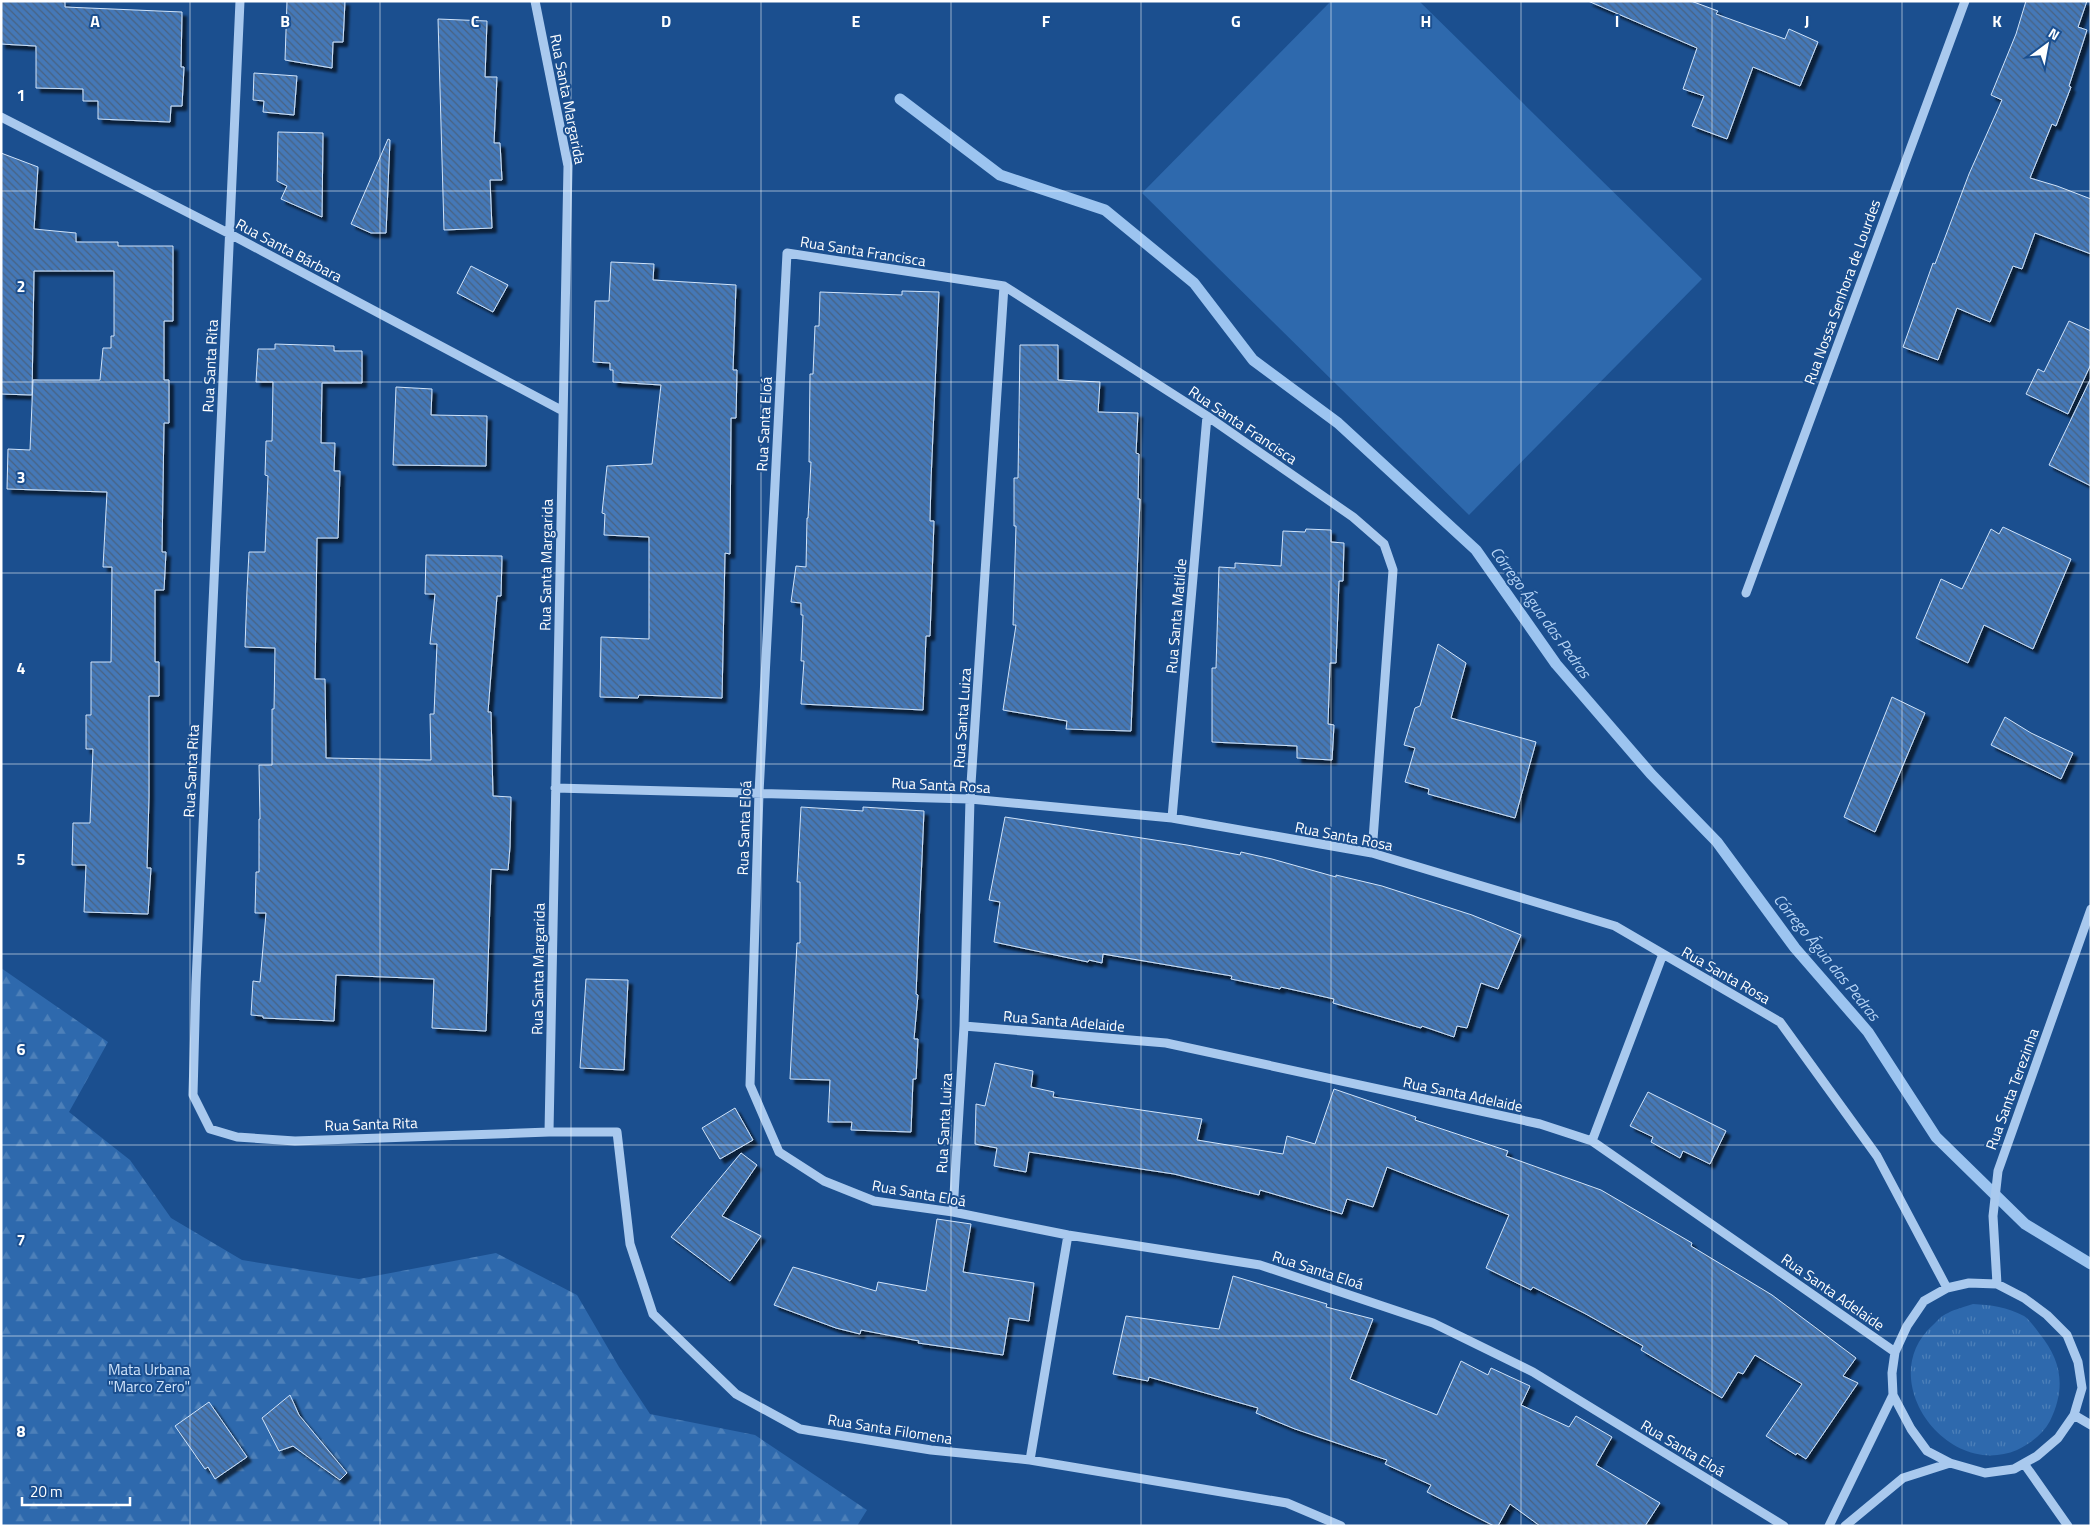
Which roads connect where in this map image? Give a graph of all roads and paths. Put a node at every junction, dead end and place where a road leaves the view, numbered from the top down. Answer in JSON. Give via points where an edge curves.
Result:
{"nodes":[{"id":1,"x":240,"y":1,"type":"edge"},
{"id":2,"x":535,"y":1,"type":"edge"},
{"id":3,"x":1965,"y":1,"type":"edge"},
{"id":4,"x":1,"y":116,"type":"edge"},
{"id":5,"x":230,"y":234,"type":"junction"},
{"id":6,"x":787,"y":253,"type":"joint"},
{"id":7,"x":1004,"y":286,"type":"junction"},
{"id":8,"x":563,"y":411,"type":"junction"},
{"id":9,"x":1207,"y":416,"type":"junction"},
{"id":10,"x":1746,"y":593,"type":"dead end"},
{"id":11,"x":555,"y":788,"type":"junction"},
{"id":12,"x":759,"y":793,"type":"junction"},
{"id":13,"x":970,"y":799,"type":"junction"},
{"id":14,"x":1172,"y":818,"type":"junction"},
{"id":15,"x":1372,"y":853,"type":"junction"},
{"id":16,"x":2091,"y":909,"type":"edge"},
{"id":17,"x":1664,"y":954,"type":"junction"},
{"id":18,"x":964,"y":1026,"type":"junction"},
{"id":19,"x":549,"y":1132,"type":"junction"},
{"id":20,"x":618,"y":1132,"type":"joint"},
{"id":21,"x":1592,"y":1141,"type":"junction"},
{"id":22,"x":953,"y":1212,"type":"junction"},
{"id":23,"x":1068,"y":1235,"type":"junction"},
{"id":24,"x":1997,"y":1284,"type":"junction"},
{"id":25,"x":1947,"y":1288,"type":"junction"},
{"id":26,"x":1895,"y":1352,"type":"junction"},
{"id":27,"x":1893,"y":1396,"type":"junction"},
{"id":28,"x":2074,"y":1415,"type":"junction"},
{"id":29,"x":2091,"y":1425,"type":"edge"},
{"id":30,"x":1030,"y":1460,"type":"junction"},
{"id":31,"x":1950,"y":1463,"type":"junction"},
{"id":32,"x":2025,"y":1464,"type":"junction"},
{"id":33,"x":1341,"y":1526,"type":"edge"},
{"id":34,"x":1784,"y":1526,"type":"edge"},
{"id":35,"x":1830,"y":1526,"type":"edge"},
{"id":36,"x":1845,"y":1526,"type":"edge"},
{"id":37,"x":2068,"y":1526,"type":"edge"}],
"edges":[{"from":1,"to":5,"type":"street","name":"Rua Santa Rita"},
{"from":2,"to":8,"type":"street","name":"Rua Santa Margarida","via":[[568,166]]},
{"from":3,"to":10,"type":"street","name":"Rua Nossa Senhora de Lourdes"},
{"from":4,"to":5,"type":"street","name":"Rua Santa Bárbara"},
{"from":5,"to":8,"type":"street","name":"Rua Santa Bárbara"},
{"from":5,"to":19,"type":"street","name":"Rua Santa Rita","via":[[192,1095],[210,1129],[237,1137],[295,1141]]},
{"from":6,"to":7,"type":"street","name":"Rua Santa Francisca"},
{"from":6,"to":12,"type":"street","name":"Rua Santa Eloá"},
{"from":7,"to":9,"type":"street","name":"Rua Santa Francisca"},
{"from":7,"to":13,"type":"street","name":"Rua Santa Luiza"},
{"from":8,"to":11,"type":"street","name":"Rua Santa Margarida"},
{"from":9,"to":14,"type":"street","name":"Rua Santa Matilde"},
{"from":9,"to":15,"type":"street","name":"Rua Santa Francisca","via":[[1354,517],[1384,544],[1393,570]]},
{"from":11,"to":12,"type":"street","name":"Rua Santa Rosa"},
{"from":11,"to":19,"type":"street","name":"Rua Santa Margarida"},
{"from":12,"to":13,"type":"street","name":"Rua Santa Rosa"},
{"from":12,"to":22,"type":"street","name":"Rua Santa Eloá","via":[[750,1085],[779,1152],[824,1181],[874,1201]]},
{"from":13,"to":14,"type":"street","name":"Rua Santa Rosa"},
{"from":13,"to":18,"type":"street","name":"Rua Santa Luiza"},
{"from":14,"to":15,"type":"street","name":"Rua Santa Rosa"},
{"from":15,"to":17,"type":"street","name":"Rua Santa Rosa","via":[[1615,926]]},
{"from":16,"to":24,"type":"street","name":"Rua Santa Terezinha","via":[[1998,1170],[1992,1216]]},
{"from":17,"to":21,"type":"street"},
{"from":17,"to":25,"type":"street","name":"Rua Santa Rosa","via":[[1780,1022],[1876,1156]]},
{"from":18,"to":21,"type":"street","name":"Rua Santa Adelaide","via":[[1166,1043],[1540,1124]]},
{"from":18,"to":22,"type":"street","name":"Rua Santa Luiza"},
{"from":19,"to":20,"type":"street","name":"Rua Santa Rita"},
{"from":20,"to":30,"type":"street","name":"Rua Santa Filomena","via":[[630,1244],[653,1314],[736,1394],[800,1428],[931,1450]]},
{"from":21,"to":26,"type":"street","name":"Rua Santa Adelaide"},
{"from":22,"to":23,"type":"street","name":"Rua Santa Eloá"},
{"from":23,"to":30,"type":"street"},
{"from":23,"to":34,"type":"street","name":"Rua Santa Eloá","via":[[1260,1265],[1433,1323],[1533,1372]]},
{"from":24,"to":25,"type":"street","via":[[1969,1283]]},
{"from":24,"to":28,"type":"street","via":[[2047,1315],[2066,1335],[2078,1362],[2082,1388]]},
{"from":25,"to":26,"type":"street","via":[[1924,1301]]},
{"from":26,"to":27,"type":"street"},
{"from":27,"to":31,"type":"street","via":[[1927,1451]]},
{"from":27,"to":35,"type":"street"},
{"from":28,"to":29,"type":"street"},
{"from":28,"to":32,"type":"street","via":[[2058,1438]]},
{"from":30,"to":33,"type":"street","name":"Rua Santa Filomena","via":[[1287,1503]]},
{"from":31,"to":32,"type":"street","via":[[1985,1473]]},
{"from":31,"to":36,"type":"street","via":[[1903,1478]]},
{"from":32,"to":37,"type":"street"}]}
